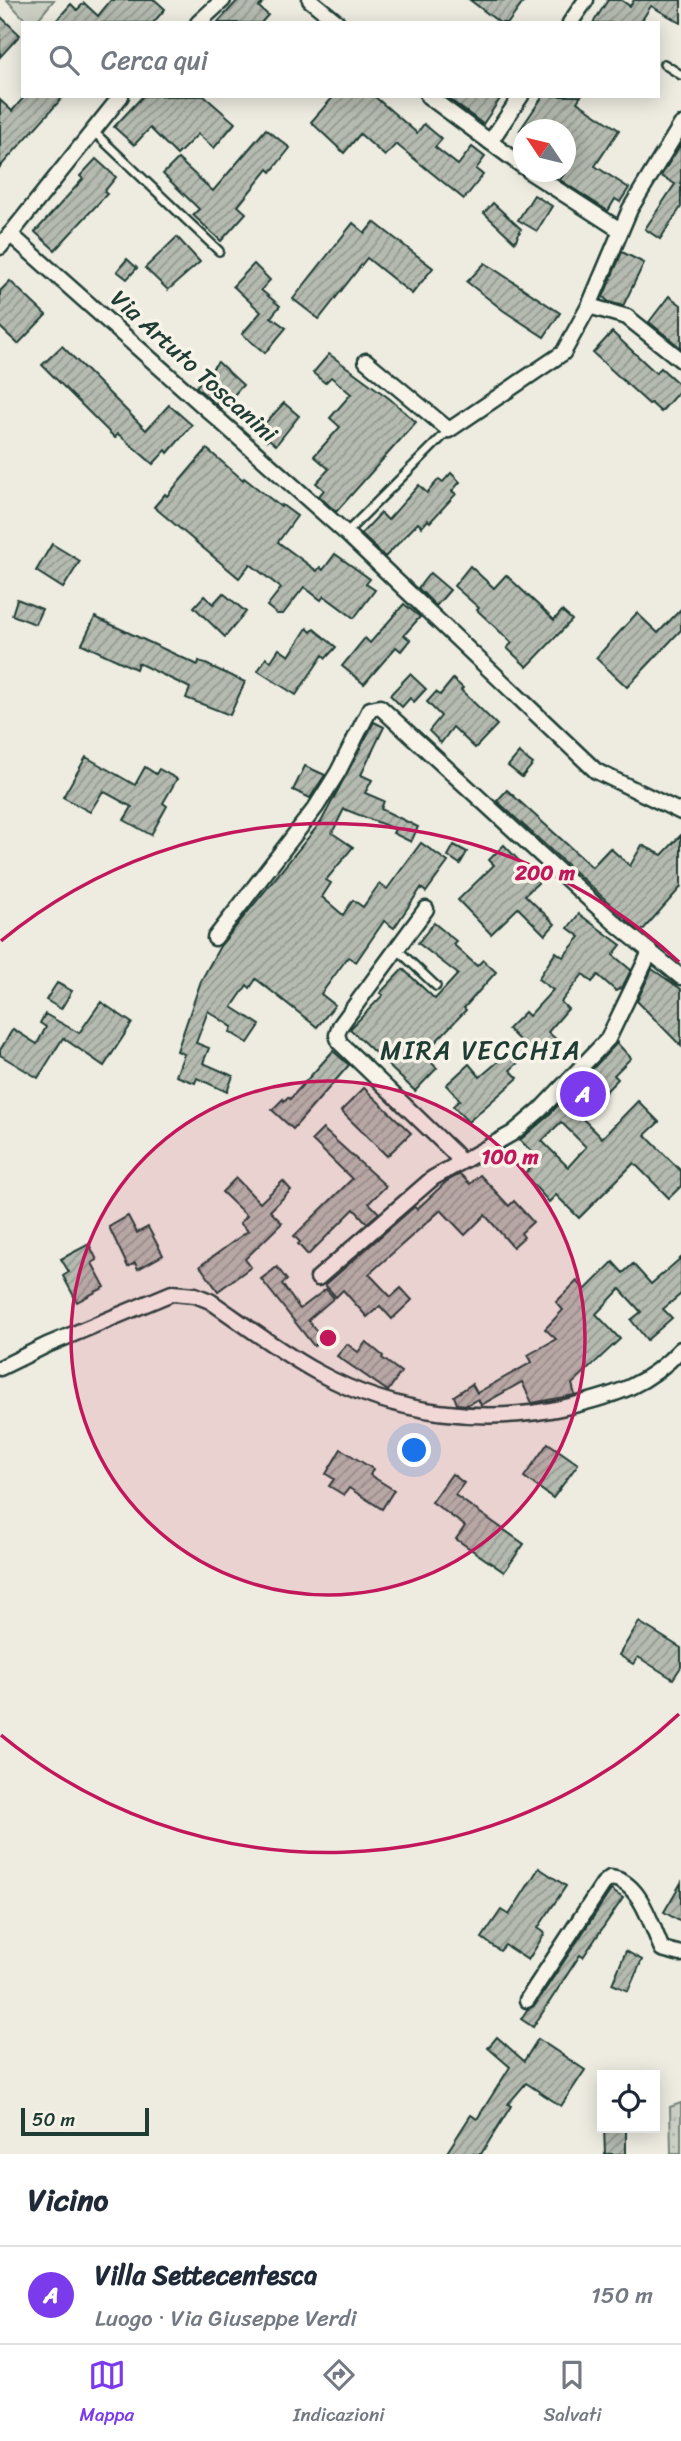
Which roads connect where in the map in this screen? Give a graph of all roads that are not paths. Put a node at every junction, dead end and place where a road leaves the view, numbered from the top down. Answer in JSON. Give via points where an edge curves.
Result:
{"nodes":[{"id":1,"x":223,"y":0,"type":"edge"},
{"id":2,"x":310,"y":0,"type":"edge"},
{"id":3,"x":586,"y":0,"type":"edge"},
{"id":4,"x":200,"y":21,"type":"edge"},
{"id":5,"x":336,"y":21,"type":"edge"},
{"id":6,"x":571,"y":21,"type":"edge"},
{"id":7,"x":664,"y":64,"type":"dead end"},
{"id":8,"x":681,"y":75,"type":"edge"},
{"id":9,"x":119,"y":98,"type":"edge"},
{"id":10,"x":431,"y":98,"type":"edge"},
{"id":11,"x":520,"y":98,"type":"edge"},
{"id":12,"x":681,"y":125,"type":"edge"},
{"id":13,"x":92,"y":130,"type":"junction"},
{"id":14,"x":490,"y":142,"type":"junction"},
{"id":15,"x":513,"y":159,"type":"edge"},
{"id":16,"x":546,"y":182,"type":"edge"},
{"id":17,"x":620,"y":230,"type":"junction"},
{"id":18,"x":10,"y":233,"type":"junction"},
{"id":19,"x":0,"y":247,"type":"edge"},
{"id":20,"x":219,"y":251,"type":"dead end"},
{"id":21,"x":589,"y":306,"type":"junction"},
{"id":22,"x":681,"y":359,"type":"edge"},
{"id":23,"x":366,"y":361,"type":"dead end"},
{"id":24,"x":449,"y":430,"type":"junction"},
{"id":25,"x":346,"y":533,"type":"junction"},
{"id":26,"x":681,"y":811,"type":"edge"},
{"id":27,"x":426,"y":909,"type":"dead end"},
{"id":28,"x":215,"y":938,"type":"dead end"},
{"id":29,"x":397,"y":949,"type":"junction"},
{"id":30,"x":650,"y":952,"type":"junction"},
{"id":31,"x":681,"y":977,"type":"edge"},
{"id":32,"x":436,"y":986,"type":"dead end"},
{"id":33,"x":459,"y":1161,"type":"junction"},
{"id":34,"x":318,"y":1278,"type":"dead end"},
{"id":35,"x":681,"y":1349,"type":"edge"},
{"id":36,"x":0,"y":1368,"type":"edge"},
{"id":37,"x":681,"y":1954,"type":"edge"},
{"id":38,"x":527,"y":2000,"type":"dead end"}],
"edges":[{"from":1,"to":4,"type":"street"},
{"from":2,"to":5,"type":"street"},
{"from":3,"to":6,"type":"street"},
{"from":7,"to":8,"type":"lane"},
{"from":9,"to":13,"type":"street"},
{"from":10,"to":14,"type":"street"},
{"from":11,"to":14,"type":"street"},
{"from":12,"to":17,"type":"street"},
{"from":13,"to":18,"type":"street"},
{"from":13,"to":20,"type":"lane"},
{"from":14,"to":15,"type":"street"},
{"from":16,"to":17,"type":"street"},
{"from":17,"to":21,"type":"street"},
{"from":18,"to":19,"type":"street"},
{"from":18,"to":25,"type":"street","name":"Via Artuto Toscanini"},
{"from":21,"to":22,"type":"street","via":[[627,317]]},
{"from":21,"to":24,"type":"street","via":[[564,353]]},
{"from":23,"to":24,"type":"street"},
{"from":24,"to":25,"type":"lane"},
{"from":25,"to":26,"type":"street","name":"Via Artuto Toscanini","via":[[596,771]]},
{"from":27,"to":29,"type":"street"},
{"from":28,"to":30,"type":"street","via":[[316,807],[370,709],[380,707]]},
{"from":29,"to":32,"type":"lane"},
{"from":29,"to":33,"type":"street","via":[[337,1035]]},
{"from":30,"to":31,"type":"street"},
{"from":30,"to":33,"type":"street","via":[[608,1039],[513,1133]]},
{"from":33,"to":34,"type":"street","via":[[433,1178]]},
{"from":35,"to":36,"type":"street","via":[[654,1374],[617,1394],[555,1410],[451,1415],[360,1391],[317,1372],[210,1301],[194,1294],[172,1293]]},
{"from":37,"to":38,"type":"street","via":[[662,1949],[631,1886],[620,1878],[610,1878]]}]}
